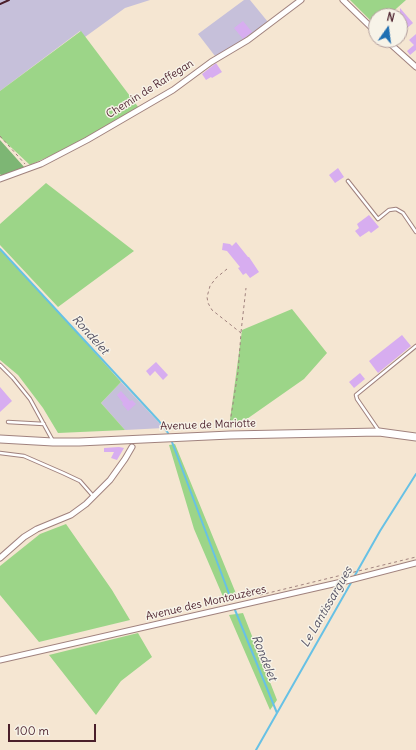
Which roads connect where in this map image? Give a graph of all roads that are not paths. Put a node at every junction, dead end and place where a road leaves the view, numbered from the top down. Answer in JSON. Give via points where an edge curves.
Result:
{"nodes":[{"id":1,"x":301,"y":0,"type":"edge"},
{"id":2,"x":343,"y":0,"type":"edge"},
{"id":3,"x":368,"y":24,"type":"edge"},
{"id":4,"x":395,"y":48,"type":"edge"},
{"id":5,"x":416,"y":67,"type":"edge"},
{"id":6,"x":0,"y":179,"type":"edge"},
{"id":7,"x":348,"y":181,"type":"dead end"},
{"id":8,"x":416,"y":232,"type":"edge"},
{"id":9,"x":416,"y":346,"type":"edge"},
{"id":10,"x":0,"y":365,"type":"edge"},
{"id":11,"x":8,"y":422,"type":"dead end"},
{"id":12,"x":44,"y":424,"type":"junction"},
{"id":13,"x":379,"y":432,"type":"junction"},
{"id":14,"x":416,"y":437,"type":"edge"},
{"id":15,"x":0,"y":439,"type":"edge"},
{"id":16,"x":53,"y":442,"type":"junction"},
{"id":17,"x":132,"y":447,"type":"dead end"},
{"id":18,"x":0,"y":453,"type":"edge"},
{"id":19,"x":94,"y":497,"type":"junction"},
{"id":20,"x":0,"y":558,"type":"edge"},
{"id":21,"x":416,"y":563,"type":"edge"},
{"id":22,"x":0,"y":660,"type":"edge"}],
"edges":[{"from":1,"to":6,"type":"street","name":"Chemin de Raffegan","via":[[248,40],[211,62],[173,90],[87,140],[40,164]]},
{"from":2,"to":3,"type":"street"},
{"from":4,"to":5,"type":"street"},
{"from":7,"to":8,"type":"lane","via":[[378,219],[389,210],[396,209],[403,213]]},
{"from":9,"to":13,"type":"lane","via":[[356,394]]},
{"from":10,"to":12,"type":"lane","via":[[30,399]]},
{"from":11,"to":12,"type":"lane"},
{"from":12,"to":16,"type":"lane"},
{"from":13,"to":14,"type":"main road","name":"Avenue de Mariotte"},
{"from":13,"to":16,"type":"main road","name":"Avenue de Mariotte"},
{"from":15,"to":16,"type":"main road","name":"Avenue de Mariotte"},
{"from":17,"to":19,"type":"street","via":[[110,480]]},
{"from":18,"to":19,"type":"lane","via":[[24,456],[63,473],[80,481]]},
{"from":19,"to":20,"type":"street","via":[[71,515],[24,537]]},
{"from":21,"to":22,"type":"street","name":"Avenue des Montouzères"}]}
